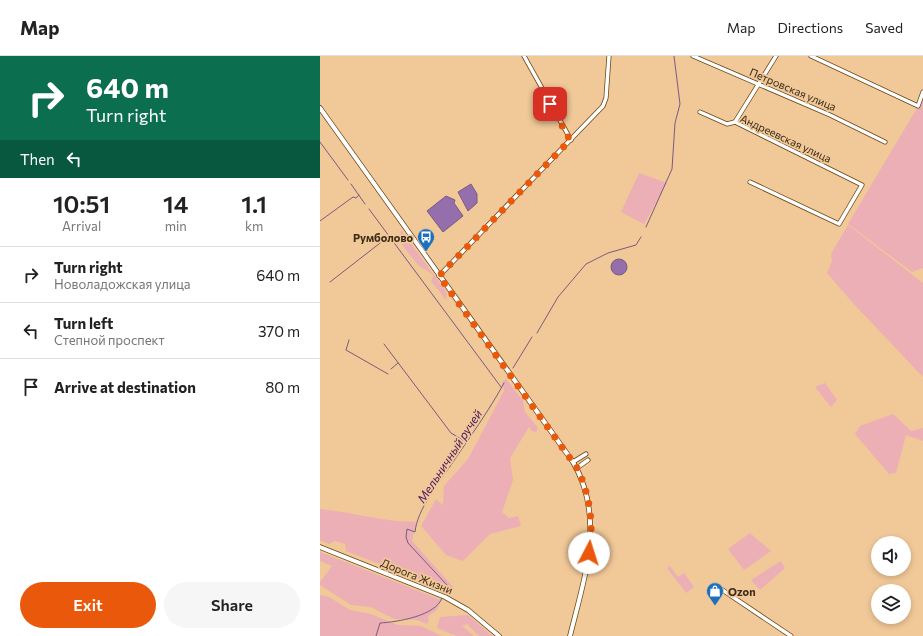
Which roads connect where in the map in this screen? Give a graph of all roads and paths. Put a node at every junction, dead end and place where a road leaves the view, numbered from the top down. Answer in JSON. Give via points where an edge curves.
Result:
{"nodes":[{"id":1,"x":524,"y":56,"type":"edge"},
{"id":2,"x":609,"y":56,"type":"edge"},
{"id":3,"x":693,"y":56,"type":"edge"},
{"id":4,"x":776,"y":56,"type":"edge"},
{"id":5,"x":811,"y":56,"type":"edge"},
{"id":6,"x":759,"y":85,"type":"junction"},
{"id":7,"x":923,"y":92,"type":"edge"},
{"id":8,"x":320,"y":108,"type":"edge"},
{"id":9,"x":700,"y":112,"type":"dead end"},
{"id":10,"x":735,"y":122,"type":"junction"},
{"id":11,"x":570,"y":140,"type":"junction"},
{"id":12,"x":885,"y":142,"type":"dead end"},
{"id":13,"x":750,"y":182,"type":"dead end"},
{"id":14,"x":439,"y":276,"type":"junction"},
{"id":15,"x":586,"y":454,"type":"dead end"},
{"id":16,"x":588,"y":460,"type":"dead end"},
{"id":17,"x":573,"y":462,"type":"junction"},
{"id":18,"x":577,"y":468,"type":"junction"},
{"id":19,"x":320,"y":547,"type":"edge"},
{"id":20,"x":718,"y":587,"type":"dead end"},
{"id":21,"x":499,"y":636,"type":"edge"},
{"id":22,"x":570,"y":636,"type":"edge"},
{"id":23,"x":791,"y":636,"type":"edge"}],
"edges":[{"from":1,"to":11,"type":"street"},
{"from":2,"to":11,"type":"street","via":[[605,102]]},
{"from":3,"to":6,"type":"street","name":"Петровская улица"},
{"from":4,"to":6,"type":"street"},
{"from":5,"to":7,"type":"street","via":[[918,106]]},
{"from":6,"to":10,"type":"street"},
{"from":6,"to":12,"type":"street","name":"Петровская улица"},
{"from":8,"to":14,"type":"main road"},
{"from":9,"to":10,"type":"street","name":"Андреевская улица","via":[[727,124]]},
{"from":10,"to":13,"type":"street","name":"Андреевская улица","via":[[862,185],[839,224]]},
{"from":11,"to":14,"type":"street"},
{"from":14,"to":17,"type":"main road"},
{"from":15,"to":17,"type":"street"},
{"from":16,"to":18,"type":"street"},
{"from":17,"to":18,"type":"main road"},
{"from":18,"to":22,"type":"main road","via":[[586,491],[591,542]]},
{"from":19,"to":21,"type":"main road","name":"Дорога Жизни","via":[[445,597],[468,610]]},
{"from":20,"to":23,"type":"street"}]}
